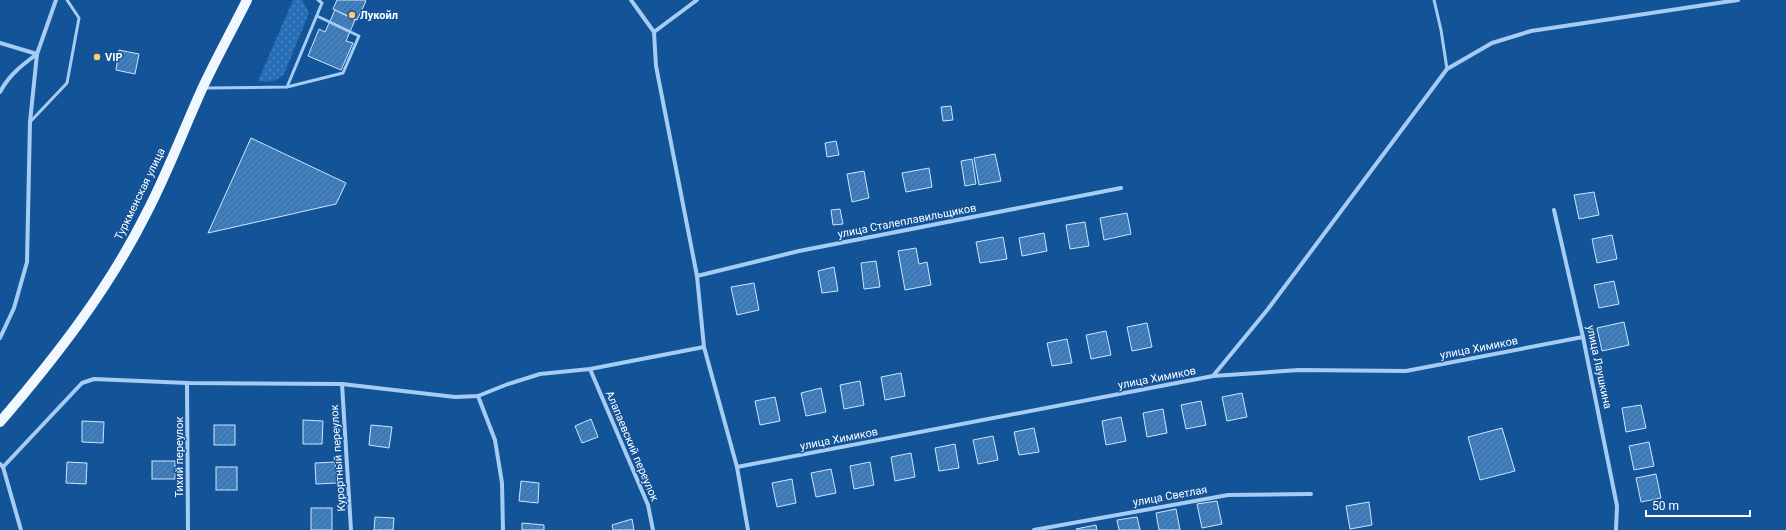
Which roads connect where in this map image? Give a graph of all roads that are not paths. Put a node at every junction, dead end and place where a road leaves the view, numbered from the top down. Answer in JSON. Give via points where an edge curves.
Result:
{"nodes":[{"id":1,"x":56,"y":0,"type":"edge"},
{"id":2,"x":67,"y":0,"type":"edge"},
{"id":3,"x":248,"y":0,"type":"edge"},
{"id":4,"x":318,"y":0,"type":"edge"},
{"id":5,"x":631,"y":0,"type":"edge"},
{"id":6,"x":697,"y":0,"type":"edge"},
{"id":7,"x":1434,"y":0,"type":"edge"},
{"id":8,"x":1738,"y":0,"type":"edge"},
{"id":9,"x":317,"y":16,"type":"junction"},
{"id":10,"x":654,"y":32,"type":"junction"},
{"id":11,"x":0,"y":44,"type":"edge"},
{"id":12,"x":37,"y":54,"type":"junction"},
{"id":13,"x":1447,"y":69,"type":"junction"},
{"id":14,"x":287,"y":87,"type":"junction"},
{"id":15,"x":203,"y":88,"type":"junction"},
{"id":16,"x":0,"y":92,"type":"edge"},
{"id":17,"x":30,"y":122,"type":"junction"},
{"id":18,"x":1121,"y":188,"type":"dead end"},
{"id":19,"x":1554,"y":210,"type":"dead end"},
{"id":20,"x":697,"y":276,"type":"junction"},
{"id":21,"x":1583,"y":337,"type":"junction"},
{"id":22,"x":0,"y":338,"type":"edge"},
{"id":23,"x":704,"y":348,"type":"junction"},
{"id":24,"x":590,"y":369,"type":"junction"},
{"id":25,"x":1212,"y":376,"type":"junction"},
{"id":26,"x":187,"y":383,"type":"junction"},
{"id":27,"x":342,"y":384,"type":"junction"},
{"id":28,"x":478,"y":396,"type":"junction"},
{"id":29,"x":0,"y":422,"type":"edge"},
{"id":30,"x":1,"y":466,"type":"edge"},
{"id":31,"x":737,"y":467,"type":"junction"},
{"id":32,"x":1311,"y":494,"type":"dead end"},
{"id":33,"x":21,"y":530,"type":"edge"},
{"id":34,"x":188,"y":530,"type":"edge"},
{"id":35,"x":351,"y":530,"type":"edge"},
{"id":36,"x":503,"y":530,"type":"edge"},
{"id":37,"x":653,"y":530,"type":"edge"},
{"id":38,"x":748,"y":530,"type":"edge"},
{"id":39,"x":1034,"y":530,"type":"edge"},
{"id":40,"x":1616,"y":530,"type":"edge"}],
"edges":[{"from":1,"to":12,"type":"street"},
{"from":2,"to":17,"type":"lane","via":[[79,18],[67,83]]},
{"from":3,"to":15,"type":"main road","name":"Туркменская улица"},
{"from":4,"to":9,"type":"lane","via":[[322,3]]},
{"from":5,"to":10,"type":"street"},
{"from":6,"to":10,"type":"street"},
{"from":7,"to":13,"type":"lane"},
{"from":8,"to":13,"type":"street","via":[[1531,31],[1492,43]]},
{"from":9,"to":14,"type":"lane"},
{"from":9,"to":14,"type":"lane","via":[[359,36],[343,73]]},
{"from":10,"to":20,"type":"street","via":[[656,66]]},
{"from":11,"to":12,"type":"street"},
{"from":12,"to":16,"type":"street","via":[[15,70]]},
{"from":12,"to":17,"type":"street"},
{"from":13,"to":25,"type":"street","via":[[1268,309]]},
{"from":14,"to":15,"type":"lane"},
{"from":15,"to":29,"type":"main road","name":"Туркменская улица","via":[[146,214],[124,253],[76,328]]},
{"from":17,"to":22,"type":"street","via":[[27,262],[14,308]]},
{"from":18,"to":20,"type":"street","name":"улица Сталеплавильщиков","via":[[799,251]]},
{"from":19,"to":21,"type":"street","name":"улица Лаушкина"},
{"from":20,"to":23,"type":"street"},
{"from":21,"to":25,"type":"street","name":"улица Химиков","via":[[1406,371],[1299,370]]},
{"from":21,"to":40,"type":"street","name":"улица Лаушкина","via":[[1617,506]]},
{"from":23,"to":24,"type":"street"},
{"from":23,"to":31,"type":"street"},
{"from":24,"to":28,"type":"street","via":[[540,374]]},
{"from":24,"to":37,"type":"street","name":"Алапаевский переулок","via":[[648,505]]},
{"from":25,"to":31,"type":"street","name":"улица Химиков"},
{"from":26,"to":27,"type":"street"},
{"from":26,"to":30,"type":"street","via":[[107,379],[82,382]]},
{"from":26,"to":34,"type":"street","name":"Тихий переулок"},
{"from":27,"to":28,"type":"street","via":[[455,397]]},
{"from":27,"to":35,"type":"street","name":"Курортный переулок"},
{"from":28,"to":36,"type":"street","via":[[496,448],[502,483]]},
{"from":30,"to":33,"type":"street"},
{"from":31,"to":38,"type":"street"},
{"from":32,"to":39,"type":"street","name":"улица Светлая","via":[[1228,495]]}]}
